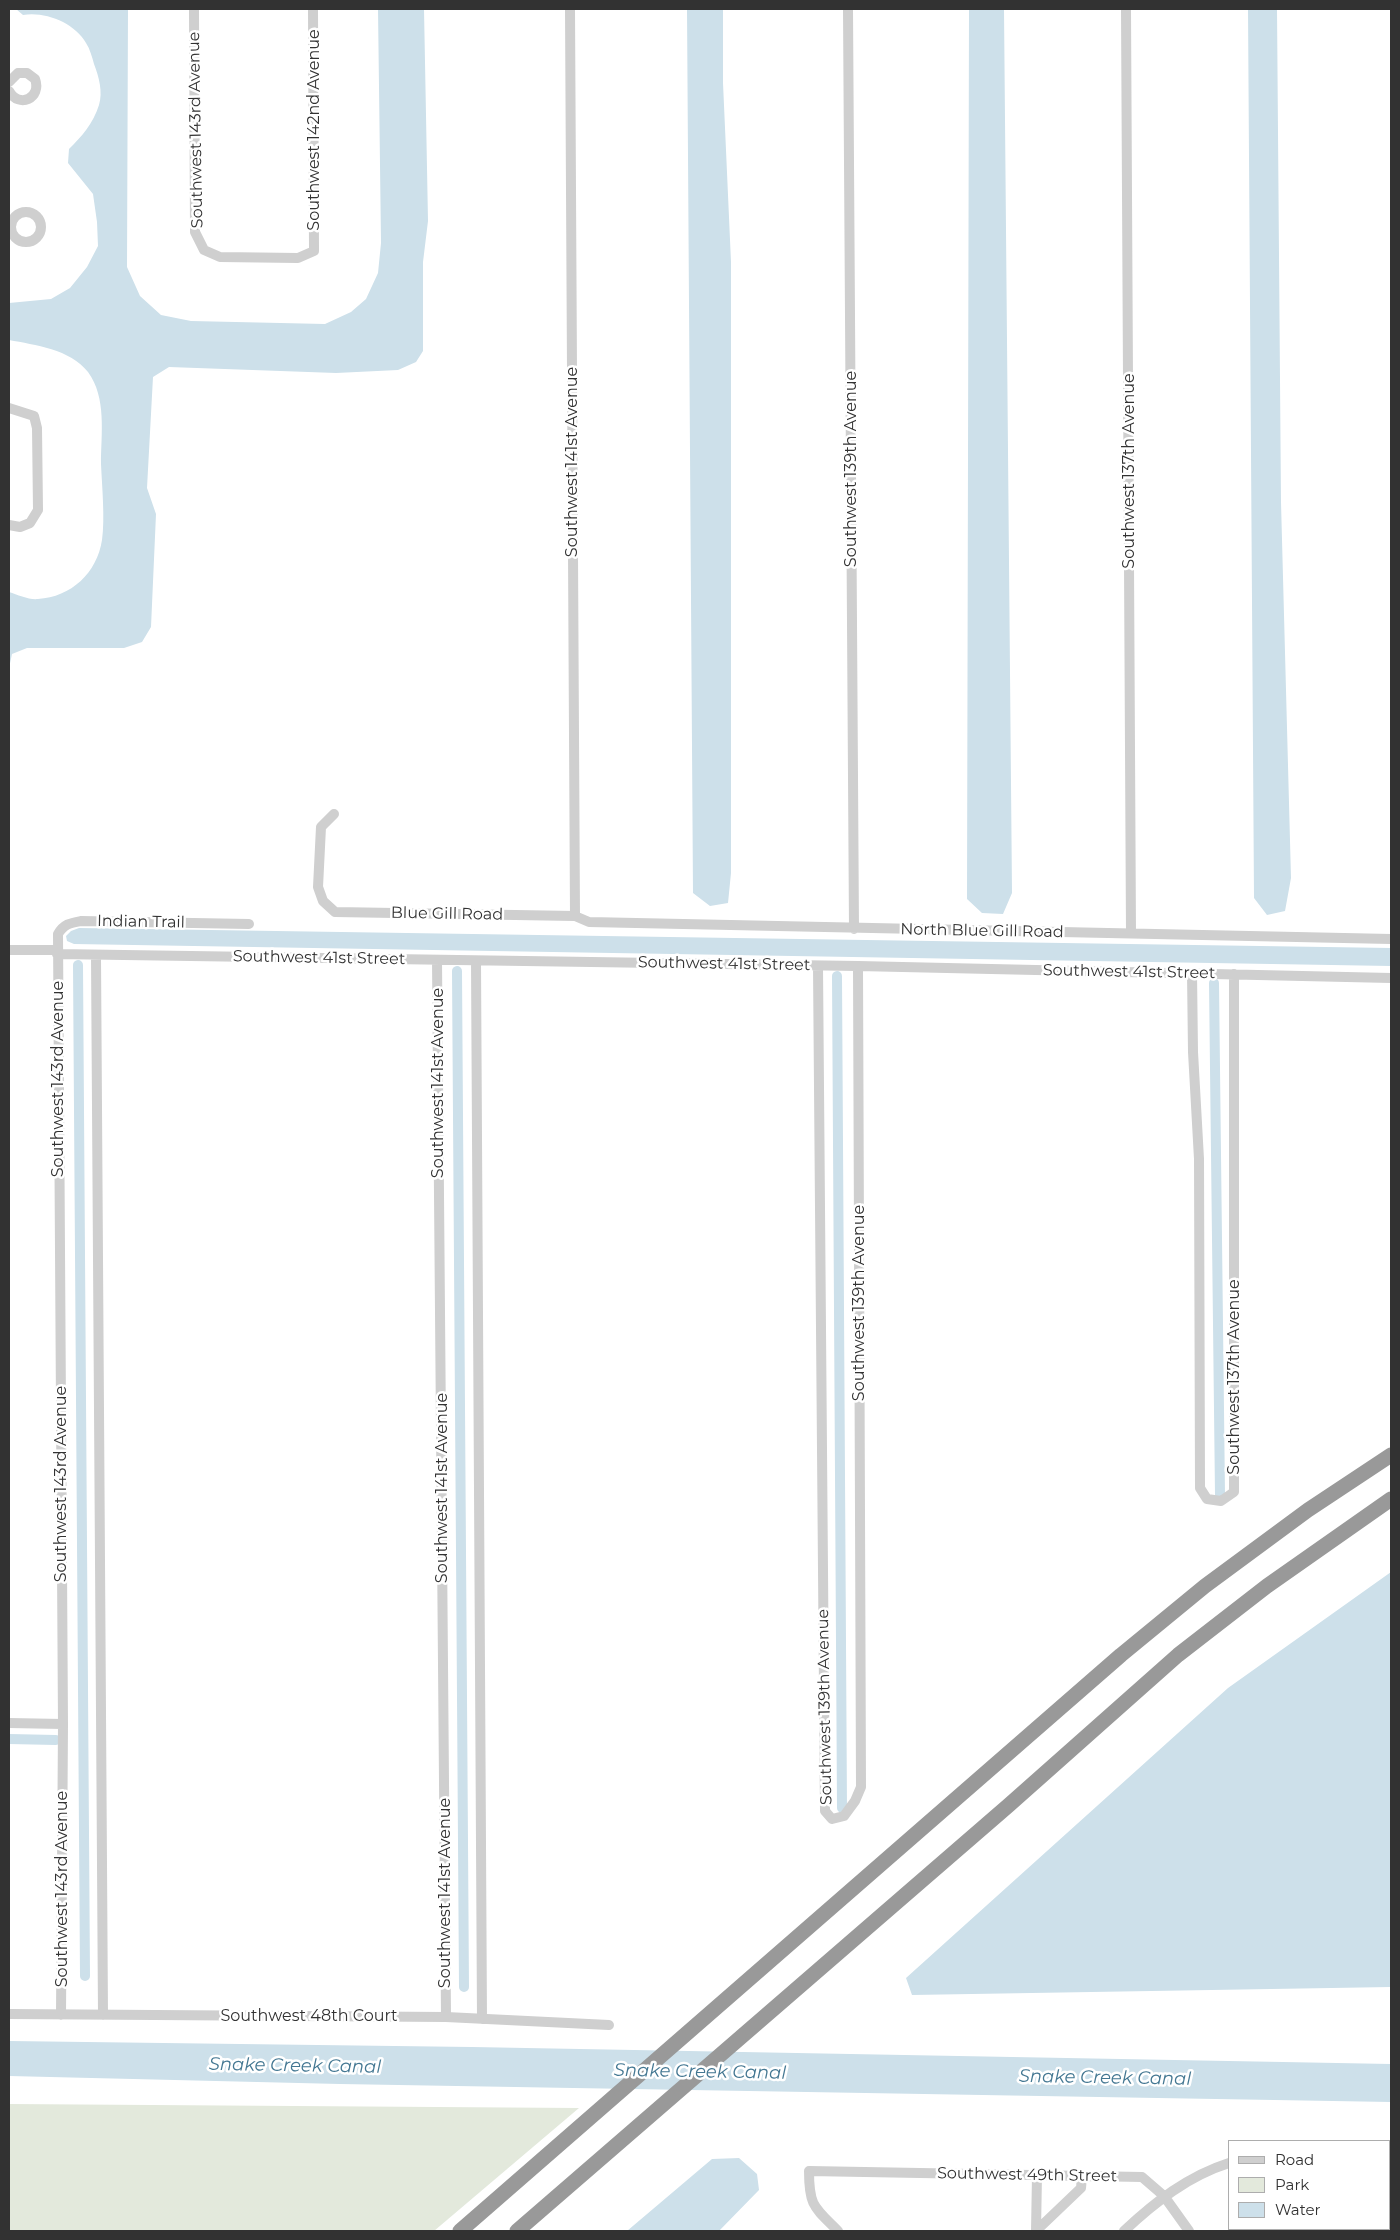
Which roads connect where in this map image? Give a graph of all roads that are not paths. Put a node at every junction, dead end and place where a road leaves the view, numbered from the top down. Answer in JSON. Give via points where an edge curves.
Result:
{"nodes":[{"id":1,"x":194,"y":9,"type":"edge"},
{"id":2,"x":313,"y":9,"type":"edge"},
{"id":3,"x":570,"y":9,"type":"edge"},
{"id":4,"x":848,"y":9,"type":"edge"},
{"id":5,"x":1126,"y":9,"type":"edge"},
{"id":6,"x":9,"y":82,"type":"edge"},
{"id":7,"x":9,"y":92,"type":"edge"},
{"id":8,"x":314,"y":251,"type":"joint"},
{"id":9,"x":9,"y":408,"type":"edge"},
{"id":10,"x":9,"y":525,"type":"edge"},
{"id":11,"x":334,"y":814,"type":"dead end"},
{"id":12,"x":575,"y":916,"type":"junction"},
{"id":13,"x":249,"y":924,"type":"dead end"},
{"id":14,"x":854,"y":929,"type":"junction"},
{"id":15,"x":1131,"y":933,"type":"junction"},
{"id":16,"x":1391,"y":939,"type":"edge"},
{"id":17,"x":9,"y":950,"type":"edge"},
{"id":18,"x":57,"y":952,"type":"junction"},
{"id":19,"x":96,"y":956,"type":"junction"},
{"id":20,"x":438,"y":960,"type":"junction"},
{"id":21,"x":476,"y":962,"type":"junction"},
{"id":22,"x":818,"y":966,"type":"junction"},
{"id":23,"x":858,"y":966,"type":"junction"},
{"id":24,"x":1192,"y":973,"type":"junction"},
{"id":25,"x":1234,"y":974,"type":"junction"},
{"id":26,"x":1391,"y":978,"type":"edge"},
{"id":27,"x":1391,"y":1455,"type":"edge"},
{"id":28,"x":1391,"y":1499,"type":"edge"},
{"id":29,"x":9,"y":1723,"type":"edge"},
{"id":30,"x":63,"y":1724,"type":"junction"},
{"id":31,"x":9,"y":2014,"type":"edge"},
{"id":32,"x":62,"y":2014,"type":"junction"},
{"id":33,"x":103,"y":2015,"type":"junction"},
{"id":34,"x":446,"y":2017,"type":"junction"},
{"id":35,"x":482,"y":2019,"type":"junction"},
{"id":36,"x":609,"y":2025,"type":"dead end"},
{"id":37,"x":1228,"y":2163,"type":"edge"},
{"id":38,"x":1037,"y":2175,"type":"junction"},
{"id":39,"x":1082,"y":2176,"type":"junction"},
{"id":40,"x":1164,"y":2196,"type":"junction"},
{"id":41,"x":460,"y":2231,"type":"edge"},
{"id":42,"x":517,"y":2231,"type":"edge"},
{"id":43,"x":838,"y":2231,"type":"edge"},
{"id":44,"x":1036,"y":2231,"type":"edge"},
{"id":45,"x":1124,"y":2231,"type":"edge"},
{"id":46,"x":1188,"y":2231,"type":"edge"}],
"edges":[{"from":1,"to":8,"type":"street","name":"Southwest 143rd Avenue","via":[[195,232],[204,250],[220,257],[298,258]]},
{"from":2,"to":8,"type":"street","name":"Southwest 142nd Avenue"},
{"from":3,"to":12,"type":"street","name":"Southwest 141st Avenue"},
{"from":4,"to":14,"type":"street","name":"Southwest 139th Avenue"},
{"from":5,"to":15,"type":"street","name":"Southwest 137th Avenue"},
{"from":6,"to":7,"type":"street","via":[[18,73],[27,73],[35,79],[37,89],[24,101],[15,99]]},
{"from":9,"to":10,"type":"street","via":[[34,416],[38,510],[30,523],[20,527]]},
{"from":11,"to":12,"type":"street","name":"Blue Gill Road","via":[[321,827],[318,887],[323,901],[335,912]]},
{"from":12,"to":14,"type":"street","name":"North Blue Gill Road","via":[[589,922]]},
{"from":13,"to":18,"type":"street","name":"Indian Trail","via":[[80,921],[62,927],[58,934]]},
{"from":14,"to":15,"type":"street","name":"North Blue Gill Road"},
{"from":15,"to":16,"type":"street","name":"North Blue Gill Road"},
{"from":17,"to":18,"type":"street","name":"Southwest 41st Street"},
{"from":18,"to":19,"type":"street","name":"Southwest 41st Street"},
{"from":18,"to":30,"type":"street","name":"Southwest 143rd Avenue"},
{"from":19,"to":20,"type":"street","name":"Southwest 41st Street"},
{"from":19,"to":33,"type":"street"},
{"from":20,"to":21,"type":"street","name":"Southwest 41st Street"},
{"from":20,"to":34,"type":"street","name":"Southwest 141st Avenue"},
{"from":21,"to":22,"type":"street","name":"Southwest 41st Street"},
{"from":21,"to":35,"type":"street"},
{"from":22,"to":23,"type":"street","name":"Southwest 41st Street"},
{"from":22,"to":23,"type":"street","name":"Southwest 139th Avenue","via":[[825,1811],[832,1819],[844,1816],[856,1801],[861,1787]]},
{"from":23,"to":24,"type":"street","name":"Southwest 41st Street"},
{"from":24,"to":25,"type":"street","name":"Southwest 41st Street"},
{"from":24,"to":25,"type":"street","name":"Southwest 137th Avenue","via":[[1200,1158],[1200,1488],[1207,1499],[1220,1500],[1234,1492]]},
{"from":25,"to":26,"type":"street","name":"Southwest 41st Street"},
{"from":27,"to":41,"type":"highway","via":[[1308,1510],[1205,1586],[1114,1661]]},
{"from":28,"to":42,"type":"highway","via":[[1267,1586],[1178,1655]]},
{"from":29,"to":30,"type":"street"},
{"from":30,"to":32,"type":"street","name":"Southwest 143rd Avenue"},
{"from":31,"to":32,"type":"street","name":"Southwest 48th Court"},
{"from":32,"to":33,"type":"street","name":"Southwest 48th Court"},
{"from":33,"to":34,"type":"street","name":"Southwest 48th Court"},
{"from":34,"to":35,"type":"street","name":"Southwest 48th Court"},
{"from":35,"to":36,"type":"street","name":"Southwest 48th Court"},
{"from":37,"to":40,"type":"street"},
{"from":38,"to":39,"type":"street","name":"Southwest 49th Street"},
{"from":38,"to":43,"type":"street","name":"Southwest 49th Street","via":[[809,2171],[809,2195],[816,2208]]},
{"from":38,"to":44,"type":"street"},
{"from":39,"to":40,"type":"street","name":"Southwest 49th Street","via":[[1142,2177]]},
{"from":39,"to":44,"type":"street","via":[[1081,2188]]},
{"from":40,"to":45,"type":"street"},
{"from":40,"to":46,"type":"street"}]}
